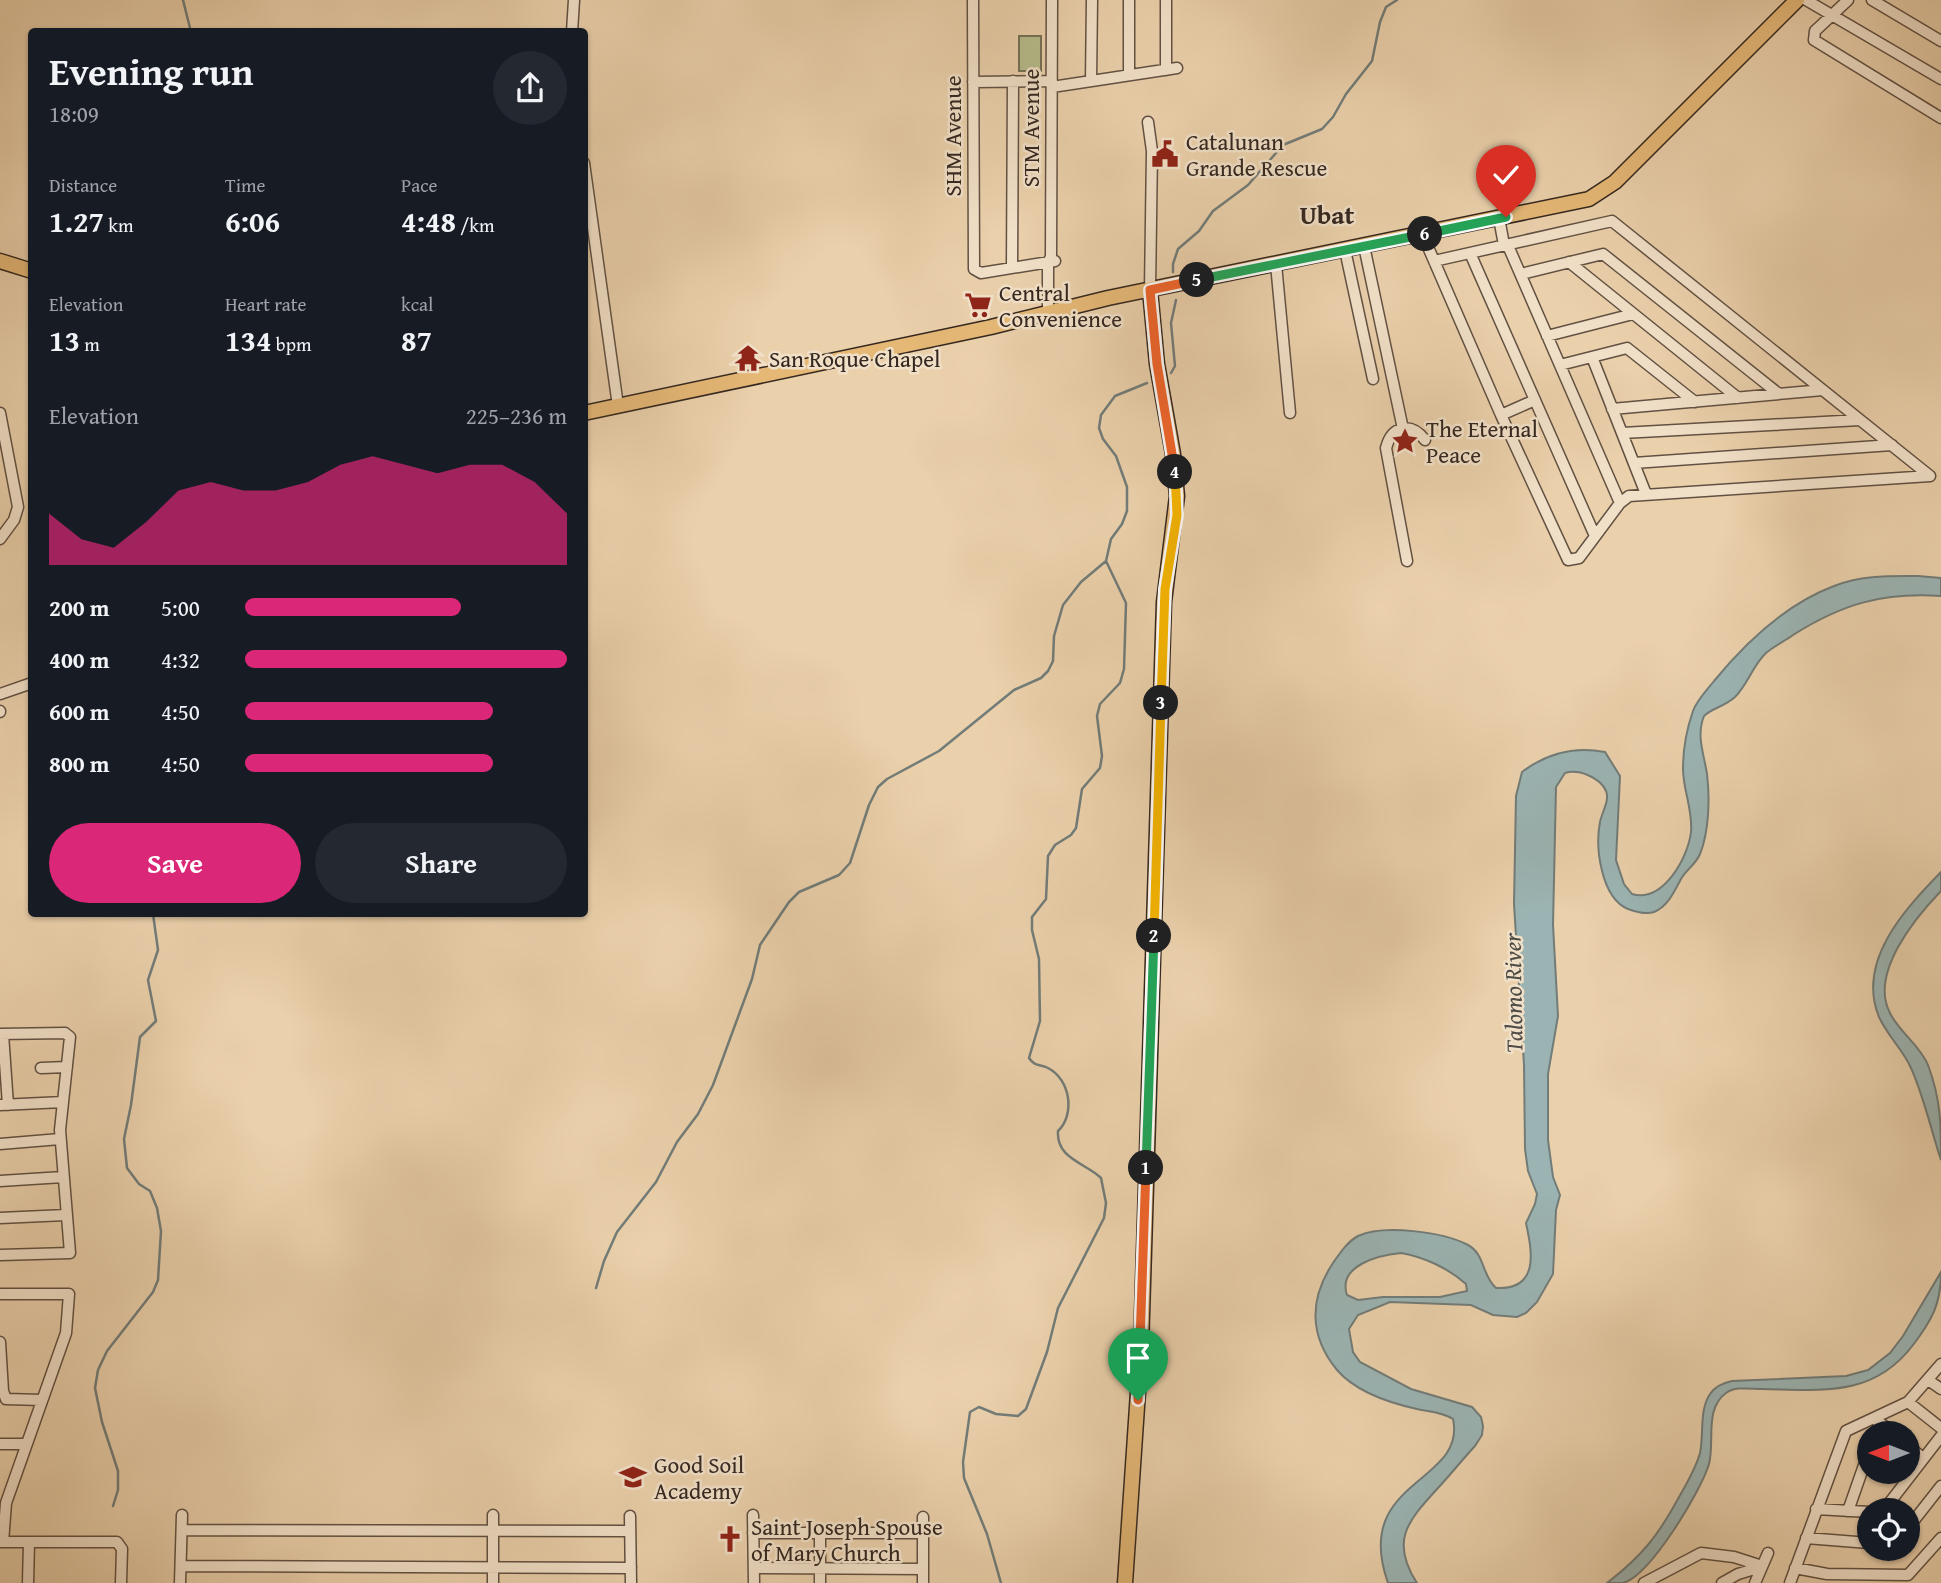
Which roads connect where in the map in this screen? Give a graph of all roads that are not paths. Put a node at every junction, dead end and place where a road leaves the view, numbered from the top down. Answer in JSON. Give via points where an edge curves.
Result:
{"nodes":[{"id":1,"x":574,"y":0,"type":"edge"},
{"id":2,"x":973,"y":0,"type":"edge"},
{"id":3,"x":1052,"y":0,"type":"edge"},
{"id":4,"x":1092,"y":0,"type":"edge"},
{"id":5,"x":1129,"y":0,"type":"edge"},
{"id":6,"x":1166,"y":0,"type":"edge"},
{"id":7,"x":1797,"y":0,"type":"edge"},
{"id":8,"x":1806,"y":0,"type":"edge"},
{"id":9,"x":1848,"y":0,"type":"edge"},
{"id":10,"x":1872,"y":0,"type":"edge"},
{"id":11,"x":1832,"y":15,"type":"junction"},
{"id":12,"x":572,"y":28,"type":"edge"},
{"id":13,"x":1941,"y":41,"type":"edge"},
{"id":14,"x":1129,"y":75,"type":"junction"},
{"id":15,"x":1941,"y":79,"type":"edge"},
{"id":16,"x":1091,"y":81,"type":"junction"},
{"id":17,"x":973,"y":82,"type":"junction"},
{"id":18,"x":1013,"y":82,"type":"junction"},
{"id":19,"x":1052,"y":84,"type":"junction"},
{"id":20,"x":1941,"y":118,"type":"edge"},
{"id":21,"x":1148,"y":122,"type":"dead end"},
{"id":22,"x":588,"y":192,"type":"edge"},
{"id":23,"x":1503,"y":218,"type":"junction"},
{"id":24,"x":1364,"y":246,"type":"junction"},
{"id":25,"x":1508,"y":246,"type":"junction"},
{"id":26,"x":1428,"y":247,"type":"dead end"},
{"id":27,"x":1345,"y":250,"type":"junction"},
{"id":28,"x":1470,"y":253,"type":"junction"},
{"id":29,"x":1051,"y":260,"type":"junction"},
{"id":30,"x":0,"y":261,"type":"edge"},
{"id":31,"x":1434,"y":261,"type":"junction"},
{"id":32,"x":1569,"y":262,"type":"junction"},
{"id":33,"x":1276,"y":264,"type":"junction"},
{"id":34,"x":1012,"y":268,"type":"junction"},
{"id":35,"x":28,"y":270,"type":"edge"},
{"id":36,"x":1521,"y":274,"type":"junction"},
{"id":37,"x":1150,"y":290,"type":"junction"},
{"id":38,"x":1051,"y":312,"type":"junction"},
{"id":39,"x":1633,"y":314,"type":"junction"},
{"id":40,"x":1547,"y":336,"type":"junction"},
{"id":41,"x":1592,"y":357,"type":"junction"},
{"id":42,"x":1560,"y":365,"type":"junction"},
{"id":43,"x":1373,"y":379,"type":"dead end"},
{"id":44,"x":1824,"y":390,"type":"junction"},
{"id":45,"x":1779,"y":394,"type":"junction"},
{"id":46,"x":1738,"y":398,"type":"junction"},
{"id":47,"x":1535,"y":400,"type":"junction"},
{"id":48,"x":1695,"y":402,"type":"junction"},
{"id":49,"x":618,"y":406,"type":"junction"},
{"id":50,"x":1612,"y":409,"type":"junction"},
{"id":51,"x":588,"y":412,"type":"edge"},
{"id":52,"x":0,"y":413,"type":"edge"},
{"id":53,"x":1290,"y":413,"type":"dead end"},
{"id":54,"x":1501,"y":415,"type":"junction"},
{"id":55,"x":1860,"y":420,"type":"junction"},
{"id":56,"x":1403,"y":429,"type":"junction"},
{"id":57,"x":1622,"y":433,"type":"junction"},
{"id":58,"x":1425,"y":440,"type":"dead end"},
{"id":59,"x":1892,"y":445,"type":"junction"},
{"id":60,"x":1634,"y":463,"type":"junction"},
{"id":61,"x":1646,"y":494,"type":"junction"},
{"id":62,"x":1620,"y":503,"type":"junction"},
{"id":63,"x":1595,"y":536,"type":"junction"},
{"id":64,"x":0,"y":539,"type":"edge"},
{"id":65,"x":1407,"y":561,"type":"dead end"},
{"id":66,"x":28,"y":684,"type":"edge"},
{"id":67,"x":0,"y":694,"type":"edge"},
{"id":68,"x":1,"y":1034,"type":"edge"},
{"id":69,"x":67,"y":1067,"type":"junction"},
{"id":70,"x":3,"y":1068,"type":"edge"},
{"id":71,"x":41,"y":1068,"type":"dead end"},
{"id":72,"x":63,"y":1102,"type":"junction"},
{"id":73,"x":4,"y":1105,"type":"edge"},
{"id":74,"x":60,"y":1139,"type":"junction"},
{"id":75,"x":0,"y":1144,"type":"edge"},
{"id":76,"x":63,"y":1177,"type":"junction"},
{"id":77,"x":0,"y":1181,"type":"edge"},
{"id":78,"x":66,"y":1215,"type":"junction"},
{"id":79,"x":0,"y":1218,"type":"edge"},
{"id":80,"x":0,"y":1255,"type":"edge"},
{"id":81,"x":0,"y":1294,"type":"edge"},
{"id":82,"x":0,"y":1342,"type":"edge"},
{"id":83,"x":1941,"y":1364,"type":"edge"},
{"id":84,"x":1928,"y":1380,"type":"junction"},
{"id":85,"x":1941,"y":1390,"type":"edge"},
{"id":86,"x":42,"y":1401,"type":"junction"},
{"id":87,"x":1908,"y":1402,"type":"junction"},
{"id":88,"x":1882,"y":1421,"type":"edge"},
{"id":89,"x":1857,"y":1426,"type":"edge"},
{"id":90,"x":1941,"y":1428,"type":"edge"},
{"id":91,"x":1941,"y":1436,"type":"edge"},
{"id":92,"x":0,"y":1444,"type":"edge"},
{"id":93,"x":26,"y":1444,"type":"junction"},
{"id":94,"x":1920,"y":1456,"type":"edge"},
{"id":95,"x":1923,"y":1458,"type":"junction"},
{"id":96,"x":1857,"y":1484,"type":"edge"},
{"id":97,"x":1941,"y":1486,"type":"edge"},
{"id":98,"x":5,"y":1491,"type":"edge"},
{"id":99,"x":1893,"y":1498,"type":"edge"},
{"id":100,"x":1816,"y":1509,"type":"junction"},
{"id":101,"x":1848,"y":1511,"type":"junction"},
{"id":102,"x":1857,"y":1511,"type":"edge"},
{"id":103,"x":1920,"y":1513,"type":"edge"},
{"id":104,"x":182,"y":1514,"type":"dead end"},
{"id":105,"x":493,"y":1514,"type":"dead end"},
{"id":106,"x":753,"y":1515,"type":"dead end"},
{"id":107,"x":630,"y":1516,"type":"dead end"},
{"id":108,"x":923,"y":1517,"type":"dead end"},
{"id":109,"x":182,"y":1530,"type":"junction"},
{"id":110,"x":493,"y":1530,"type":"junction"},
{"id":111,"x":630,"y":1531,"type":"junction"},
{"id":112,"x":753,"y":1533,"type":"junction"},
{"id":113,"x":923,"y":1533,"type":"junction"},
{"id":114,"x":820,"y":1534,"type":"junction"},
{"id":115,"x":1806,"y":1538,"type":"junction"},
{"id":116,"x":1941,"y":1538,"type":"edge"},
{"id":117,"x":1,"y":1542,"type":"edge"},
{"id":118,"x":29,"y":1542,"type":"junction"},
{"id":119,"x":1857,"y":1542,"type":"edge"},
{"id":120,"x":1768,"y":1553,"type":"dead end"},
{"id":121,"x":181,"y":1566,"type":"junction"},
{"id":122,"x":1762,"y":1566,"type":"junction"},
{"id":123,"x":493,"y":1567,"type":"junction"},
{"id":124,"x":631,"y":1568,"type":"junction"},
{"id":125,"x":754,"y":1569,"type":"junction"},
{"id":126,"x":820,"y":1569,"type":"junction"},
{"id":127,"x":923,"y":1569,"type":"junction"},
{"id":128,"x":1795,"y":1569,"type":"junction"},
{"id":129,"x":1826,"y":1578,"type":"edge"},
{"id":130,"x":28,"y":1583,"type":"edge"},
{"id":131,"x":121,"y":1583,"type":"edge"},
{"id":132,"x":180,"y":1583,"type":"edge"},
{"id":133,"x":493,"y":1583,"type":"edge"},
{"id":134,"x":631,"y":1583,"type":"edge"},
{"id":135,"x":754,"y":1583,"type":"edge"},
{"id":136,"x":820,"y":1583,"type":"edge"},
{"id":137,"x":923,"y":1583,"type":"edge"},
{"id":138,"x":1125,"y":1583,"type":"edge"},
{"id":139,"x":1644,"y":1583,"type":"edge"},
{"id":140,"x":1722,"y":1583,"type":"edge"},
{"id":141,"x":1755,"y":1583,"type":"edge"},
{"id":142,"x":1790,"y":1583,"type":"edge"}],
"edges":[{"from":1,"to":12,"type":"street"},
{"from":2,"to":17,"type":"street","name":"SHM Avenue"},
{"from":3,"to":19,"type":"street","name":"STM Avenue"},
{"from":4,"to":16,"type":"street"},
{"from":5,"to":14,"type":"street"},
{"from":6,"to":14,"type":"street","via":[[1172,69]]},
{"from":7,"to":23,"type":"main road","via":[[1609,188],[1580,202]]},
{"from":8,"to":11,"type":"street"},
{"from":9,"to":11,"type":"street"},
{"from":10,"to":13,"type":"street"},
{"from":11,"to":15,"type":"street"},
{"from":11,"to":20,"type":"street","via":[[1815,31],[1816,42]]},
{"from":14,"to":16,"type":"street"},
{"from":16,"to":19,"type":"street"},
{"from":17,"to":18,"type":"street"},
{"from":17,"to":34,"type":"street","name":"SHM Avenue","via":[[975,272]]},
{"from":18,"to":19,"type":"street"},
{"from":18,"to":34,"type":"street"},
{"from":19,"to":29,"type":"street","name":"STM Avenue"},
{"from":21,"to":37,"type":"street","via":[[1152,151]]},
{"from":22,"to":49,"type":"street"},
{"from":23,"to":24,"type":"main road"},
{"from":23,"to":25,"type":"street"},
{"from":24,"to":27,"type":"main road"},
{"from":24,"to":56,"type":"street"},
{"from":25,"to":28,"type":"street"},
{"from":25,"to":36,"type":"street"},
{"from":25,"to":44,"type":"street","via":[[1612,221]]},
{"from":26,"to":31,"type":"street"},
{"from":27,"to":33,"type":"main road"},
{"from":27,"to":43,"type":"street"},
{"from":28,"to":31,"type":"street"},
{"from":28,"to":47,"type":"street"},
{"from":29,"to":34,"type":"street"},
{"from":29,"to":38,"type":"street","name":"STM Avenue"},
{"from":30,"to":35,"type":"main road"},
{"from":31,"to":54,"type":"street"},
{"from":32,"to":36,"type":"street"},
{"from":32,"to":39,"type":"street"},
{"from":32,"to":45,"type":"street","via":[[1603,254]]},
{"from":33,"to":37,"type":"main road"},
{"from":33,"to":53,"type":"street"},
{"from":36,"to":40,"type":"street"},
{"from":37,"to":38,"type":"main road"},
{"from":37,"to":138,"type":"main road","via":[[1177,506],[1164,602],[1141,1348]]},
{"from":38,"to":49,"type":"main road"},
{"from":39,"to":40,"type":"street"},
{"from":39,"to":46,"type":"street"},
{"from":40,"to":42,"type":"street"},
{"from":41,"to":42,"type":"street"},
{"from":41,"to":48,"type":"street","via":[[1627,348]]},
{"from":41,"to":50,"type":"street"},
{"from":42,"to":62,"type":"street"},
{"from":44,"to":45,"type":"street"},
{"from":44,"to":55,"type":"street"},
{"from":45,"to":46,"type":"street"},
{"from":46,"to":48,"type":"street"},
{"from":47,"to":54,"type":"street"},
{"from":47,"to":63,"type":"street"},
{"from":48,"to":50,"type":"street"},
{"from":49,"to":51,"type":"main road"},
{"from":50,"to":57,"type":"street"},
{"from":52,"to":64,"type":"street","via":[[18,507]]},
{"from":54,"to":63,"type":"street","via":[[1568,560],[1579,558]]},
{"from":55,"to":57,"type":"street"},
{"from":55,"to":59,"type":"street"},
{"from":56,"to":58,"type":"street","via":[[1415,429]]},
{"from":56,"to":65,"type":"street","via":[[1387,442],[1385,453]]},
{"from":57,"to":60,"type":"street"},
{"from":59,"to":60,"type":"street"},
{"from":59,"to":61,"type":"street","via":[[1930,476]]},
{"from":60,"to":61,"type":"street"},
{"from":61,"to":62,"type":"street","via":[[1629,496]]},
{"from":62,"to":63,"type":"street"},
{"from":66,"to":67,"type":"street"},
{"from":68,"to":69,"type":"street","via":[[68,1033]]},
{"from":68,"to":70,"type":"street"},
{"from":69,"to":71,"type":"street"},
{"from":69,"to":72,"type":"street"},
{"from":70,"to":73,"type":"street"},
{"from":72,"to":73,"type":"street"},
{"from":72,"to":74,"type":"street"},
{"from":74,"to":75,"type":"street"},
{"from":74,"to":76,"type":"street"},
{"from":76,"to":77,"type":"street"},
{"from":76,"to":78,"type":"street"},
{"from":78,"to":79,"type":"street"},
{"from":78,"to":80,"type":"street","via":[[69,1253]]},
{"from":81,"to":86,"type":"street","via":[[69,1294],[66,1333]]},
{"from":82,"to":86,"type":"street","via":[[6,1399]]},
{"from":83,"to":84,"type":"street"},
{"from":84,"to":85,"type":"street"},
{"from":84,"to":87,"type":"street"},
{"from":86,"to":93,"type":"street"},
{"from":87,"to":88,"type":"street"},
{"from":87,"to":90,"type":"street"},
{"from":89,"to":100,"type":"street","via":[[1846,1431]]},
{"from":91,"to":95,"type":"street"},
{"from":92,"to":93,"type":"street"},
{"from":93,"to":98,"type":"street"},
{"from":94,"to":95,"type":"street"},
{"from":95,"to":99,"type":"street"},
{"from":96,"to":101,"type":"street"},
{"from":97,"to":103,"type":"street"},
{"from":98,"to":117,"type":"street"},
{"from":100,"to":101,"type":"street"},
{"from":100,"to":115,"type":"street"},
{"from":101,"to":102,"type":"street"},
{"from":104,"to":109,"type":"street"},
{"from":105,"to":110,"type":"street"},
{"from":106,"to":112,"type":"street"},
{"from":107,"to":111,"type":"street"},
{"from":108,"to":113,"type":"street"},
{"from":109,"to":110,"type":"street"},
{"from":109,"to":121,"type":"street"},
{"from":110,"to":111,"type":"street"},
{"from":110,"to":123,"type":"street"},
{"from":111,"to":124,"type":"street"},
{"from":112,"to":114,"type":"street"},
{"from":112,"to":125,"type":"street"},
{"from":113,"to":114,"type":"street"},
{"from":113,"to":127,"type":"street"},
{"from":114,"to":126,"type":"street"},
{"from":115,"to":119,"type":"street"},
{"from":115,"to":128,"type":"street"},
{"from":116,"to":129,"type":"street","via":[[1908,1575]]},
{"from":117,"to":118,"type":"street"},
{"from":118,"to":130,"type":"street"},
{"from":118,"to":131,"type":"street","via":[[120,1544]]},
{"from":120,"to":122,"type":"street"},
{"from":121,"to":123,"type":"street"},
{"from":121,"to":132,"type":"street"},
{"from":122,"to":139,"type":"street","via":[[1701,1553]]},
{"from":122,"to":140,"type":"street"},
{"from":122,"to":141,"type":"street"},
{"from":123,"to":124,"type":"street"},
{"from":123,"to":133,"type":"street"},
{"from":124,"to":134,"type":"street"},
{"from":125,"to":126,"type":"street"},
{"from":125,"to":135,"type":"street"},
{"from":126,"to":127,"type":"street"},
{"from":126,"to":136,"type":"street"},
{"from":127,"to":137,"type":"street"},
{"from":128,"to":129,"type":"street"},
{"from":128,"to":142,"type":"street"}]}
